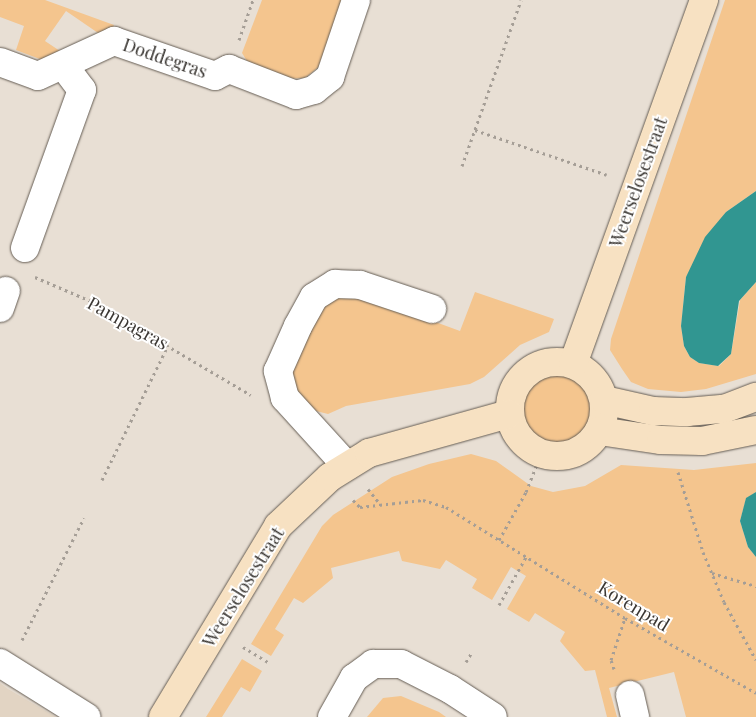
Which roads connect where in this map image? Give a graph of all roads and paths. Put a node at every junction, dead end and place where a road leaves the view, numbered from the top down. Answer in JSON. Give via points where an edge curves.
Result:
{"nodes":[{"id":1,"x":253,"y":0,"type":"edge"},
{"id":2,"x":356,"y":0,"type":"edge"},
{"id":3,"x":521,"y":0,"type":"edge"},
{"id":4,"x":704,"y":0,"type":"edge"},
{"id":5,"x":0,"y":62,"type":"edge"},
{"id":6,"x":62,"y":65,"type":"junction"},
{"id":7,"x":229,"y":69,"type":"junction"},
{"id":8,"x":475,"y":130,"type":"junction"},
{"id":9,"x":462,"y":166,"type":"dead end"},
{"id":10,"x":637,"y":186,"type":"junction"},
{"id":11,"x":25,"y":248,"type":"dead end"},
{"id":12,"x":34,"y":276,"type":"dead end"},
{"id":13,"x":432,"y":309,"type":"dead end"},
{"id":14,"x":168,"y":345,"type":"junction"},
{"id":15,"x":572,"y":364,"type":"junction"},
{"id":16,"x":250,"y":395,"type":"dead end"},
{"id":17,"x":756,"y":397,"type":"edge"},
{"id":18,"x":604,"y":400,"type":"junction"},
{"id":19,"x":509,"y":414,"type":"junction"},
{"id":20,"x":756,"y":430,"type":"edge"},
{"id":21,"x":599,"y":431,"type":"junction"},
{"id":22,"x":541,"y":454,"type":"junction"},
{"id":23,"x":346,"y":465,"type":"junction"},
{"id":24,"x":677,"y":466,"type":"dead end"},
{"id":25,"x":102,"y":480,"type":"dead end"},
{"id":26,"x":350,"y":497,"type":"dead end"},
{"id":27,"x":84,"y":518,"type":"dead end"},
{"id":28,"x":499,"y":540,"type":"junction"},
{"id":29,"x":526,"y":557,"type":"junction"},
{"id":30,"x":712,"y":573,"type":"junction"},
{"id":31,"x":756,"y":586,"type":"edge"},
{"id":32,"x":499,"y":605,"type":"dead end"},
{"id":33,"x":625,"y":618,"type":"junction"},
{"id":34,"x":243,"y":647,"type":"dead end"},
{"id":35,"x":756,"y":660,"type":"edge"},
{"id":36,"x":268,"y":662,"type":"dead end"},
{"id":37,"x":4,"y":665,"type":"edge"},
{"id":38,"x":756,"y":693,"type":"edge"},
{"id":39,"x":633,"y":706,"type":"edge"},
{"id":40,"x":86,"y":717,"type":"edge"},
{"id":41,"x":163,"y":717,"type":"edge"},
{"id":42,"x":332,"y":717,"type":"edge"},
{"id":43,"x":493,"y":717,"type":"edge"}],
"edges":[{"from":1,"to":7,"type":"path"},
{"from":2,"to":7,"type":"street","name":"Doddegras","via":[[330,77],[314,90],[296,95]]},
{"from":3,"to":8,"type":"path"},
{"from":4,"to":10,"type":"street","name":"Weerselosestraat"},
{"from":5,"to":6,"type":"street","name":"Doddegras","via":[[38,76]]},
{"from":6,"to":7,"type":"street","name":"Doddegras","via":[[114,41],[215,76]]},
{"from":6,"to":11,"type":"street","via":[[82,90]]},
{"from":8,"to":9,"type":"path"},
{"from":8,"to":10,"type":"path"},
{"from":10,"to":15,"type":"street","name":"Weerselosestraat"},
{"from":12,"to":14,"type":"path","name":"Pampagras","via":[[93,302]]},
{"from":13,"to":23,"type":"street","via":[[360,285],[335,284],[314,298],[298,326],[278,371],[285,398]]},
{"from":14,"to":16,"type":"path","name":"Pampagras"},
{"from":14,"to":25,"type":"path"},
{"from":15,"to":18,"type":"street","via":[[589,374]]},
{"from":15,"to":19,"type":"street","via":[[554,362],[536,366],[521,378],[512,394]]},
{"from":17,"to":18,"type":"street","via":[[724,409],[687,412],[653,411]]},
{"from":18,"to":21,"type":"street"},
{"from":19,"to":22,"type":"street","via":[[514,430],[526,445]]},
{"from":19,"to":23,"type":"street","name":"Weerselosestraat","via":[[369,453]]},
{"from":20,"to":21,"type":"street","via":[[702,441],[661,440]]},
{"from":21,"to":22,"type":"street","via":[[593,441],[578,452],[560,457]]},
{"from":22,"to":28,"type":"path","via":[[526,492]]},
{"from":23,"to":41,"type":"street","name":"Weerselosestraat","via":[[278,526]]},
{"from":24,"to":30,"type":"path"},
{"from":26,"to":28,"type":"path","name":"Korenpad","via":[[360,507],[423,500],[446,507]]},
{"from":27,"to":37,"type":"path"},
{"from":28,"to":29,"type":"path","name":"Korenpad"},
{"from":29,"to":32,"type":"path"},
{"from":29,"to":33,"type":"path","name":"Korenpad"},
{"from":30,"to":31,"type":"path"},
{"from":30,"to":35,"type":"path"},
{"from":33,"to":38,"type":"path","name":"Korenpad"},
{"from":33,"to":39,"type":"path","via":[[611,660],[617,685]]},
{"from":34,"to":36,"type":"path"},
{"from":37,"to":40,"type":"street"},
{"from":42,"to":43,"type":"street","via":[[354,678],[372,664],[401,664],[450,689]]}]}
